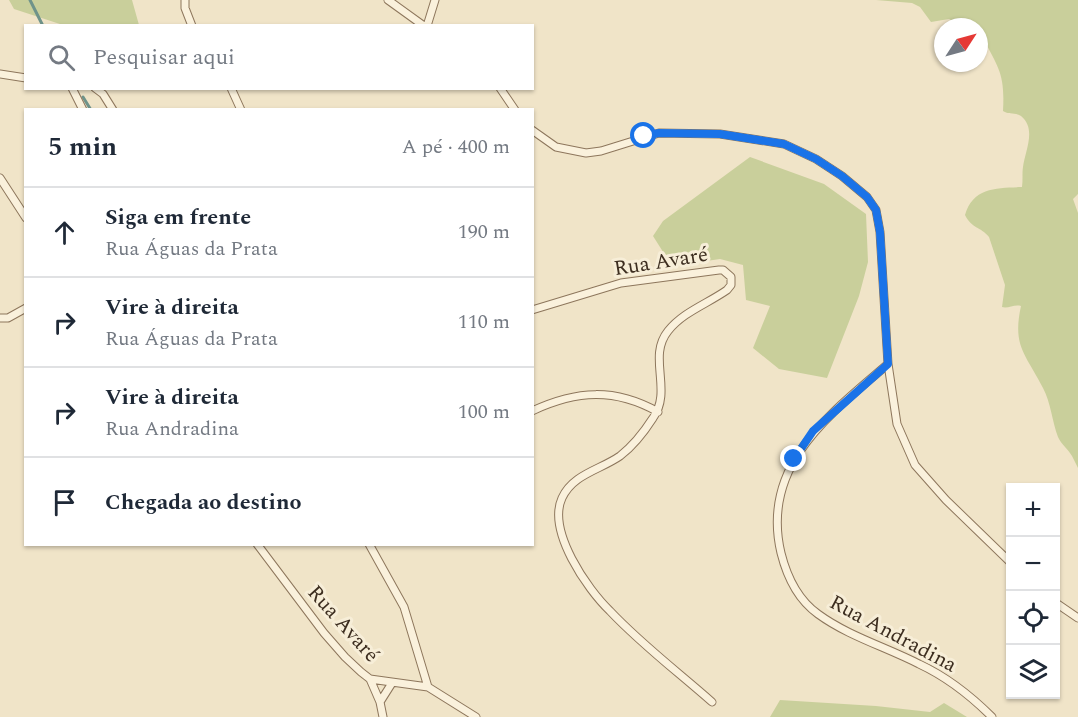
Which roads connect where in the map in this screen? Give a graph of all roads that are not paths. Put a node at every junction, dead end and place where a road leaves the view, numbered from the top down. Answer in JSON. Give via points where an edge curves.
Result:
{"nodes":[{"id":1,"x":185,"y":0,"type":"edge"},
{"id":2,"x":388,"y":0,"type":"edge"},
{"id":3,"x":435,"y":0,"type":"edge"},
{"id":4,"x":191,"y":24,"type":"edge"},
{"id":5,"x":422,"y":24,"type":"edge"},
{"id":6,"x":426,"y":24,"type":"edge"},
{"id":7,"x":0,"y":74,"type":"edge"},
{"id":8,"x":24,"y":78,"type":"edge"},
{"id":9,"x":73,"y":90,"type":"edge"},
{"id":10,"x":98,"y":90,"type":"edge"},
{"id":11,"x":232,"y":90,"type":"edge"},
{"id":12,"x":501,"y":90,"type":"edge"},
{"id":13,"x":82,"y":108,"type":"edge"},
{"id":14,"x":112,"y":108,"type":"edge"},
{"id":15,"x":240,"y":108,"type":"edge"},
{"id":16,"x":515,"y":108,"type":"edge"},
{"id":17,"x":534,"y":131,"type":"edge"},
{"id":18,"x":0,"y":178,"type":"edge"},
{"id":19,"x":24,"y":215,"type":"edge"},
{"id":20,"x":24,"y":309,"type":"edge"},
{"id":21,"x":534,"y":309,"type":"edge"},
{"id":22,"x":0,"y":318,"type":"edge"},
{"id":23,"x":888,"y":364,"type":"junction"},
{"id":24,"x":534,"y":410,"type":"edge"},
{"id":25,"x":658,"y":412,"type":"junction"},
{"id":26,"x":258,"y":546,"type":"edge"},
{"id":27,"x":370,"y":546,"type":"edge"},
{"id":28,"x":1006,"y":557,"type":"edge"},
{"id":29,"x":1060,"y":606,"type":"edge"},
{"id":30,"x":1078,"y":618,"type":"edge"},
{"id":31,"x":370,"y":679,"type":"junction"},
{"id":32,"x":392,"y":683,"type":"junction"},
{"id":33,"x":428,"y":687,"type":"junction"},
{"id":34,"x":380,"y":702,"type":"junction"},
{"id":35,"x":712,"y":702,"type":"dead end"},
{"id":36,"x":383,"y":717,"type":"edge"},
{"id":37,"x":476,"y":717,"type":"edge"},
{"id":38,"x":992,"y":717,"type":"edge"}],
"edges":[{"from":1,"to":4,"type":"street"},
{"from":2,"to":5,"type":"street"},
{"from":3,"to":6,"type":"street"},
{"from":7,"to":8,"type":"street"},
{"from":9,"to":13,"type":"street"},
{"from":10,"to":14,"type":"street"},
{"from":11,"to":15,"type":"street"},
{"from":12,"to":16,"type":"street"},
{"from":17,"to":23,"type":"street","via":[[556,147],[586,153],[659,133],[720,134],[784,144],[842,176],[876,210]]},
{"from":18,"to":19,"type":"street"},
{"from":20,"to":22,"type":"street"},
{"from":21,"to":25,"type":"street","name":"Rua Avaré","via":[[621,283],[700,271],[728,273],[732,281],[727,290],[681,318],[661,342],[662,398]]},
{"from":23,"to":28,"type":"street","via":[[897,424],[915,465]]},
{"from":23,"to":38,"type":"street","name":"Rua Andradina","via":[[813,431],[794,459],[777,510],[785,568],[799,595],[817,614],[941,675]]},
{"from":24,"to":25,"type":"street","via":[[561,400],[606,394],[626,397]]},
{"from":25,"to":35,"type":"street","name":"Rua Avaré","via":[[640,437],[619,456],[575,481],[562,499],[559,523],[587,583],[608,610]]},
{"from":26,"to":31,"type":"street","name":"Rua Avaré","via":[[324,633]]},
{"from":27,"to":33,"type":"street","via":[[404,607]]},
{"from":29,"to":30,"type":"street"},
{"from":31,"to":32,"type":"street","name":"Rua Avaré"},
{"from":31,"to":34,"type":"street"},
{"from":32,"to":33,"type":"street","name":"Rua Avaré"},
{"from":32,"to":34,"type":"street"},
{"from":33,"to":37,"type":"street"},
{"from":34,"to":36,"type":"street"}]}
